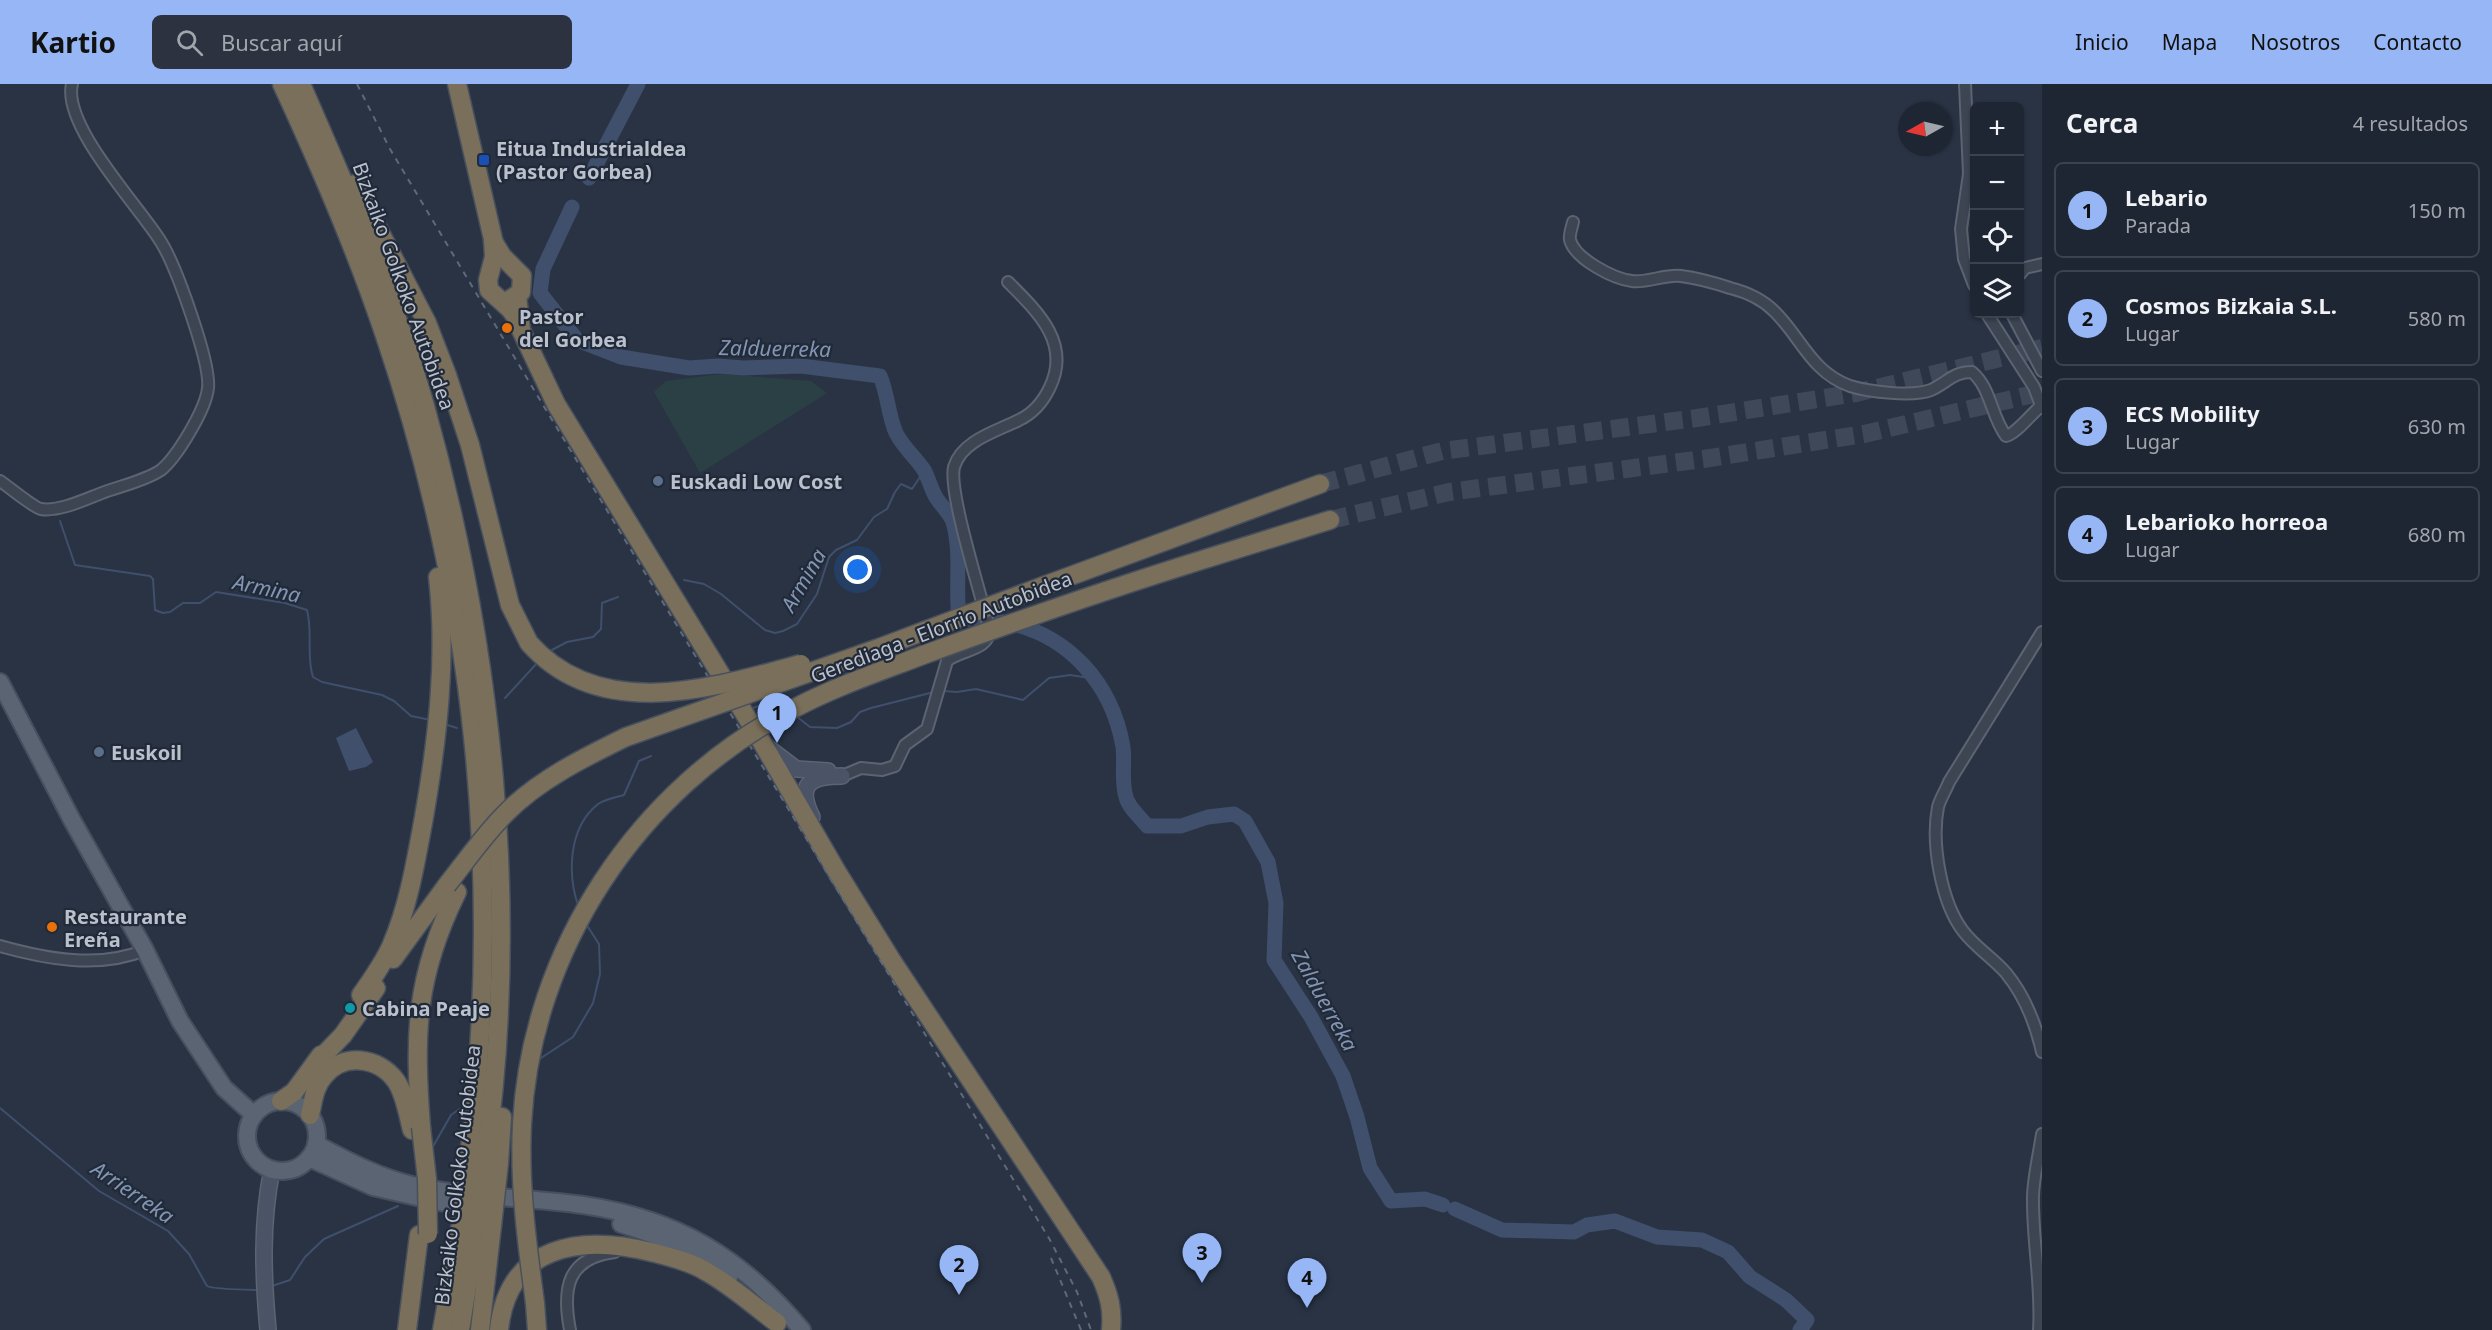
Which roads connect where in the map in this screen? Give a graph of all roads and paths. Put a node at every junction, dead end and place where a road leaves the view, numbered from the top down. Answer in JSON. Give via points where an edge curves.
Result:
{"nodes":[{"id":1,"x":72,"y":84,"type":"edge"},
{"id":2,"x":282,"y":84,"type":"edge"},
{"id":3,"x":302,"y":84,"type":"edge"},
{"id":4,"x":457,"y":84,"type":"edge"},
{"id":5,"x":1965,"y":84,"type":"edge"},
{"id":6,"x":1573,"y":222,"type":"dead end"},
{"id":7,"x":493,"y":239,"type":"junction"},
{"id":8,"x":2042,"y":264,"type":"edge"},
{"id":9,"x":513,"y":267,"type":"junction"},
{"id":10,"x":2024,"y":269,"type":"edge"},
{"id":11,"x":492,"y":272,"type":"junction"},
{"id":12,"x":1970,"y":275,"type":"edge"},
{"id":13,"x":1008,"y":282,"type":"dead end"},
{"id":14,"x":508,"y":298,"type":"junction"},
{"id":15,"x":1990,"y":318,"type":"edge"},
{"id":16,"x":2014,"y":318,"type":"edge"},
{"id":17,"x":2042,"y":371,"type":"edge"},
{"id":18,"x":2042,"y":406,"type":"edge"},
{"id":19,"x":0,"y":481,"type":"edge"},
{"id":20,"x":1320,"y":484,"type":"tunnel mouth"},
{"id":21,"x":428,"y":486,"type":"junction"},
{"id":22,"x":1330,"y":520,"type":"tunnel mouth"},
{"id":23,"x":2042,"y":632,"type":"edge"},
{"id":24,"x":879,"y":648,"type":"junction"},
{"id":25,"x":0,"y":682,"type":"edge"},
{"id":26,"x":763,"y":744,"type":"junction"},
{"id":27,"x":842,"y":776,"type":"junction"},
{"id":28,"x":837,"y":872,"type":"junction"},
{"id":29,"x":452,"y":889,"type":"junction"},
{"id":30,"x":0,"y":946,"type":"edge"},
{"id":31,"x":145,"y":950,"type":"junction"},
{"id":32,"x":361,"y":995,"type":"dead end"},
{"id":33,"x":343,"y":1023,"type":"dead end"},
{"id":34,"x":2042,"y":1053,"type":"edge"},
{"id":35,"x":315,"y":1064,"type":"junction"},
{"id":36,"x":281,"y":1101,"type":"junction"},
{"id":37,"x":254,"y":1115,"type":"junction"},
{"id":38,"x":310,"y":1115,"type":"junction"},
{"id":39,"x":417,"y":1129,"type":"junction"},
{"id":40,"x":2042,"y":1134,"type":"edge"},
{"id":41,"x":312,"y":1151,"type":"junction"},
{"id":42,"x":484,"y":1160,"type":"junction"},
{"id":43,"x":272,"y":1169,"type":"junction"},
{"id":44,"x":477,"y":1223,"type":"junction"},
{"id":45,"x":640,"y":1250,"type":"junction"},
{"id":46,"x":775,"y":1325,"type":"edge"},
{"id":47,"x":268,"y":1330,"type":"edge"},
{"id":48,"x":407,"y":1330,"type":"edge"},
{"id":49,"x":442,"y":1330,"type":"edge"},
{"id":50,"x":460,"y":1330,"type":"edge"},
{"id":51,"x":480,"y":1330,"type":"edge"},
{"id":52,"x":499,"y":1330,"type":"edge"},
{"id":53,"x":537,"y":1330,"type":"edge"},
{"id":54,"x":570,"y":1330,"type":"edge"},
{"id":55,"x":802,"y":1330,"type":"edge"},
{"id":56,"x":1111,"y":1330,"type":"edge"},
{"id":57,"x":2039,"y":1330,"type":"edge"}],
"edges":[{"from":1,"to":19,"type":"street","via":[[71,105],[79,124],[172,263],[206,369],[208,389],[183,446],[159,471],[70,505],[41,509]]},
{"from":2,"to":21,"type":"highway","name":"Bizkaiko Golkoko Autobidea","via":[[360,265],[410,414]]},
{"from":3,"to":24,"type":"highway","bridge":true,"via":[[427,323],[470,445],[510,605],[529,643],[545,659],[574,679],[604,688],[671,691],[723,685]]},
{"from":3,"to":42,"type":"highway","name":"Bizkaiko Golkoko Autobidea","via":[[394,313],[424,404],[466,575],[491,754],[501,936],[499,1022]]},
{"from":4,"to":7,"type":"highway"},
{"from":5,"to":12,"type":"street","via":[[1969,174],[1961,229]]},
{"from":6,"to":18,"type":"street","via":[[1569,238],[1575,250],[1616,278],[1634,282],[1681,276],[1733,288],[1761,300],[1775,312],[1808,356],[1830,376],[1850,386],[1922,393],[1959,372],[1972,372],[1982,380],[2006,436]]},
{"from":7,"to":9,"type":"highway"},
{"from":7,"to":11,"type":"highway"},
{"from":8,"to":10,"type":"street"},
{"from":9,"to":11,"type":"highway","via":[[502,266]]},
{"from":9,"to":14,"type":"highway","via":[[523,282]]},
{"from":11,"to":14,"type":"highway","via":[[488,285],[492,294]]},
{"from":13,"to":27,"type":"street","via":[[1033,306],[1055,342],[1058,358],[1055,376],[1034,411],[974,443],[960,455],[954,468],[956,500],[989,637],[985,643],[950,658],[942,672],[927,729],[905,745],[895,766],[882,770],[861,768]]},
{"from":14,"to":26,"type":"highway","via":[[556,404]]},
{"from":15,"to":18,"type":"street"},
{"from":16,"to":17,"type":"street"},
{"from":20,"to":24,"type":"highway","name":"Gerediaga - Elorrio Autobidea","bridge":true},
{"from":21,"to":32,"type":"highway","via":[[441,604],[443,669],[438,721],[409,892],[392,945]]},
{"from":21,"to":42,"type":"highway","name":"Bizkaiko Golkoko Autobidea","via":[[451,586],[465,672],[482,828]]},
{"from":22,"to":53,"type":"highway","name":"Gerediaga - Elorrio Autobidea","bridge":true,"via":[[981,633],[868,676],[792,709],[720,756],[665,803],[640,830],[598,889],[567,945],[544,1006],[529,1066],[522,1121],[522,1181]]},
{"from":23,"to":34,"type":"street","via":[[1949,782],[1938,807],[1936,859],[1949,909],[1964,932],[2006,973],[2019,993],[2037,1031]]},
{"from":24,"to":29,"type":"highway","name":"Gerediaga - Elorrio Autobidea","bridge":true,"via":[[626,737],[579,761],[507,812]]},
{"from":25,"to":31,"type":"main road"},
{"from":26,"to":27,"type":"street","via":[[796,769],[825,770]]},
{"from":26,"to":28,"type":"highway"},
{"from":27,"to":28,"type":"street","via":[[814,779],[804,796]]},
{"from":28,"to":56,"type":"highway","via":[[1101,1277],[1110,1298]]},
{"from":29,"to":35,"type":"highway","via":[[398,953],[363,1008]]},
{"from":29,"to":39,"type":"highway","via":[[422,988]]},
{"from":30,"to":31,"type":"street","via":[[69,960],[132,956]]},
{"from":31,"to":37,"type":"main road","via":[[203,1059],[224,1088]]},
{"from":33,"to":35,"type":"highway"},
{"from":35,"to":36,"type":"highway","via":[[294,1092]]},
{"from":36,"to":37,"type":"main road"},
{"from":36,"to":38,"type":"main road","via":[[298,1105]]},
{"from":37,"to":43,"type":"main road","via":[[247,1136],[249,1147],[254,1157]]},
{"from":38,"to":39,"type":"highway","via":[[314,1094],[325,1074],[339,1064],[362,1059],[376,1063],[398,1083]]},
{"from":38,"to":41,"type":"main road","via":[[317,1134]]},
{"from":39,"to":48,"type":"highway","via":[[424,1235]]},
{"from":40,"to":57,"type":"street","via":[[2033,1193],[2042,1304]]},
{"from":41,"to":43,"type":"main road","via":[[292,1169]]},
{"from":41,"to":46,"type":"main road","via":[[373,1187],[439,1202],[613,1222],[682,1245],[719,1266],[760,1300]]},
{"from":41,"to":55,"type":"main road","via":[[417,1186],[583,1205],[677,1230],[725,1256],[762,1287]]},
{"from":42,"to":44,"type":"highway","bridge":true},
{"from":42,"to":44,"type":"highway","bridge":true},
{"from":43,"to":47,"type":"street","via":[[264,1221],[263,1276]]},
{"from":44,"to":49,"type":"highway","name":"Bizkaiko Golkoko Autobidea"},
{"from":44,"to":50,"type":"highway","name":"Bizkaiko Golkoko Autobidea"},
{"from":44,"to":51,"type":"highway"},
{"from":45,"to":46,"type":"highway","via":[[706,1271]]},
{"from":45,"to":52,"type":"highway","via":[[580,1245],[549,1252],[521,1272],[511,1286],[501,1311]]},
{"from":45,"to":54,"type":"street","via":[[602,1253],[583,1262],[574,1272],[566,1292]]}]}
